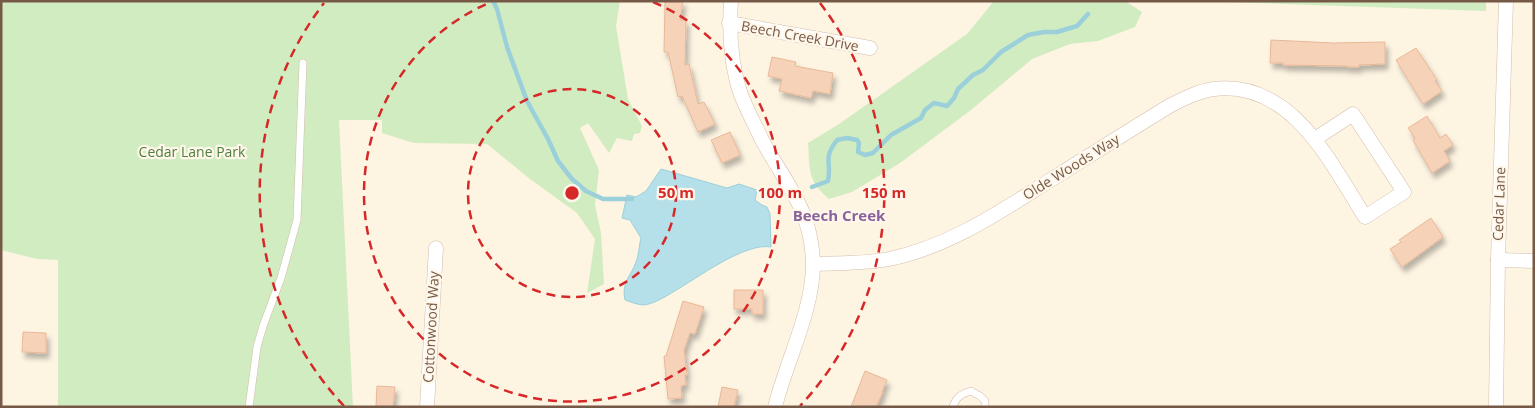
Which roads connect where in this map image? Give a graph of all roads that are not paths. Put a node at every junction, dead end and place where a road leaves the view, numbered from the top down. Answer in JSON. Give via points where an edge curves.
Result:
{"nodes":[{"id":1,"x":730,"y":1,"type":"edge"},
{"id":2,"x":1506,"y":1,"type":"edge"},
{"id":3,"x":729,"y":23,"type":"junction"},
{"id":4,"x":870,"y":48,"type":"dead end"},
{"id":5,"x":304,"y":63,"type":"dead end"},
{"id":6,"x":1315,"y":139,"type":"junction"},
{"id":7,"x":436,"y":248,"type":"dead end"},
{"id":8,"x":1498,"y":260,"type":"junction"},
{"id":9,"x":1534,"y":262,"type":"edge"},
{"id":10,"x":813,"y":264,"type":"junction"},
{"id":11,"x":249,"y":407,"type":"edge"},
{"id":12,"x":427,"y":407,"type":"edge"},
{"id":13,"x":774,"y":407,"type":"edge"},
{"id":14,"x":953,"y":407,"type":"edge"},
{"id":15,"x":985,"y":407,"type":"edge"},
{"id":16,"x":1496,"y":407,"type":"edge"}],
"edges":[{"from":1,"to":3,"type":"street","name":"Beech Creek Drive"},
{"from":2,"to":8,"type":"street","name":"Cedar Lane"},
{"from":3,"to":4,"type":"street","name":"Beech Creek Drive"},
{"from":3,"to":10,"type":"street","name":"Beech Creek Drive","via":[[741,94],[763,141],[798,200],[806,219]]},
{"from":5,"to":11,"type":"lane","via":[[298,220],[257,346]]},
{"from":6,"to":6,"type":"street","name":"Olde Woods Way","via":[[1366,217],[1404,192],[1354,114]]},
{"from":6,"to":10,"type":"street","name":"Olde Woods Way","via":[[1293,115],[1256,94],[1233,88],[1200,93],[1172,105],[966,232],[890,258],[864,263]]},
{"from":7,"to":12,"type":"street","name":"Cottonwood Way"},
{"from":8,"to":9,"type":"street"},
{"from":8,"to":16,"type":"street","name":"Cedar Lane"},
{"from":10,"to":13,"type":"street","name":"Beech Creek Drive","via":[[806,309]]},
{"from":14,"to":15,"type":"lane","via":[[962,393],[971,391],[985,401]]}]}
